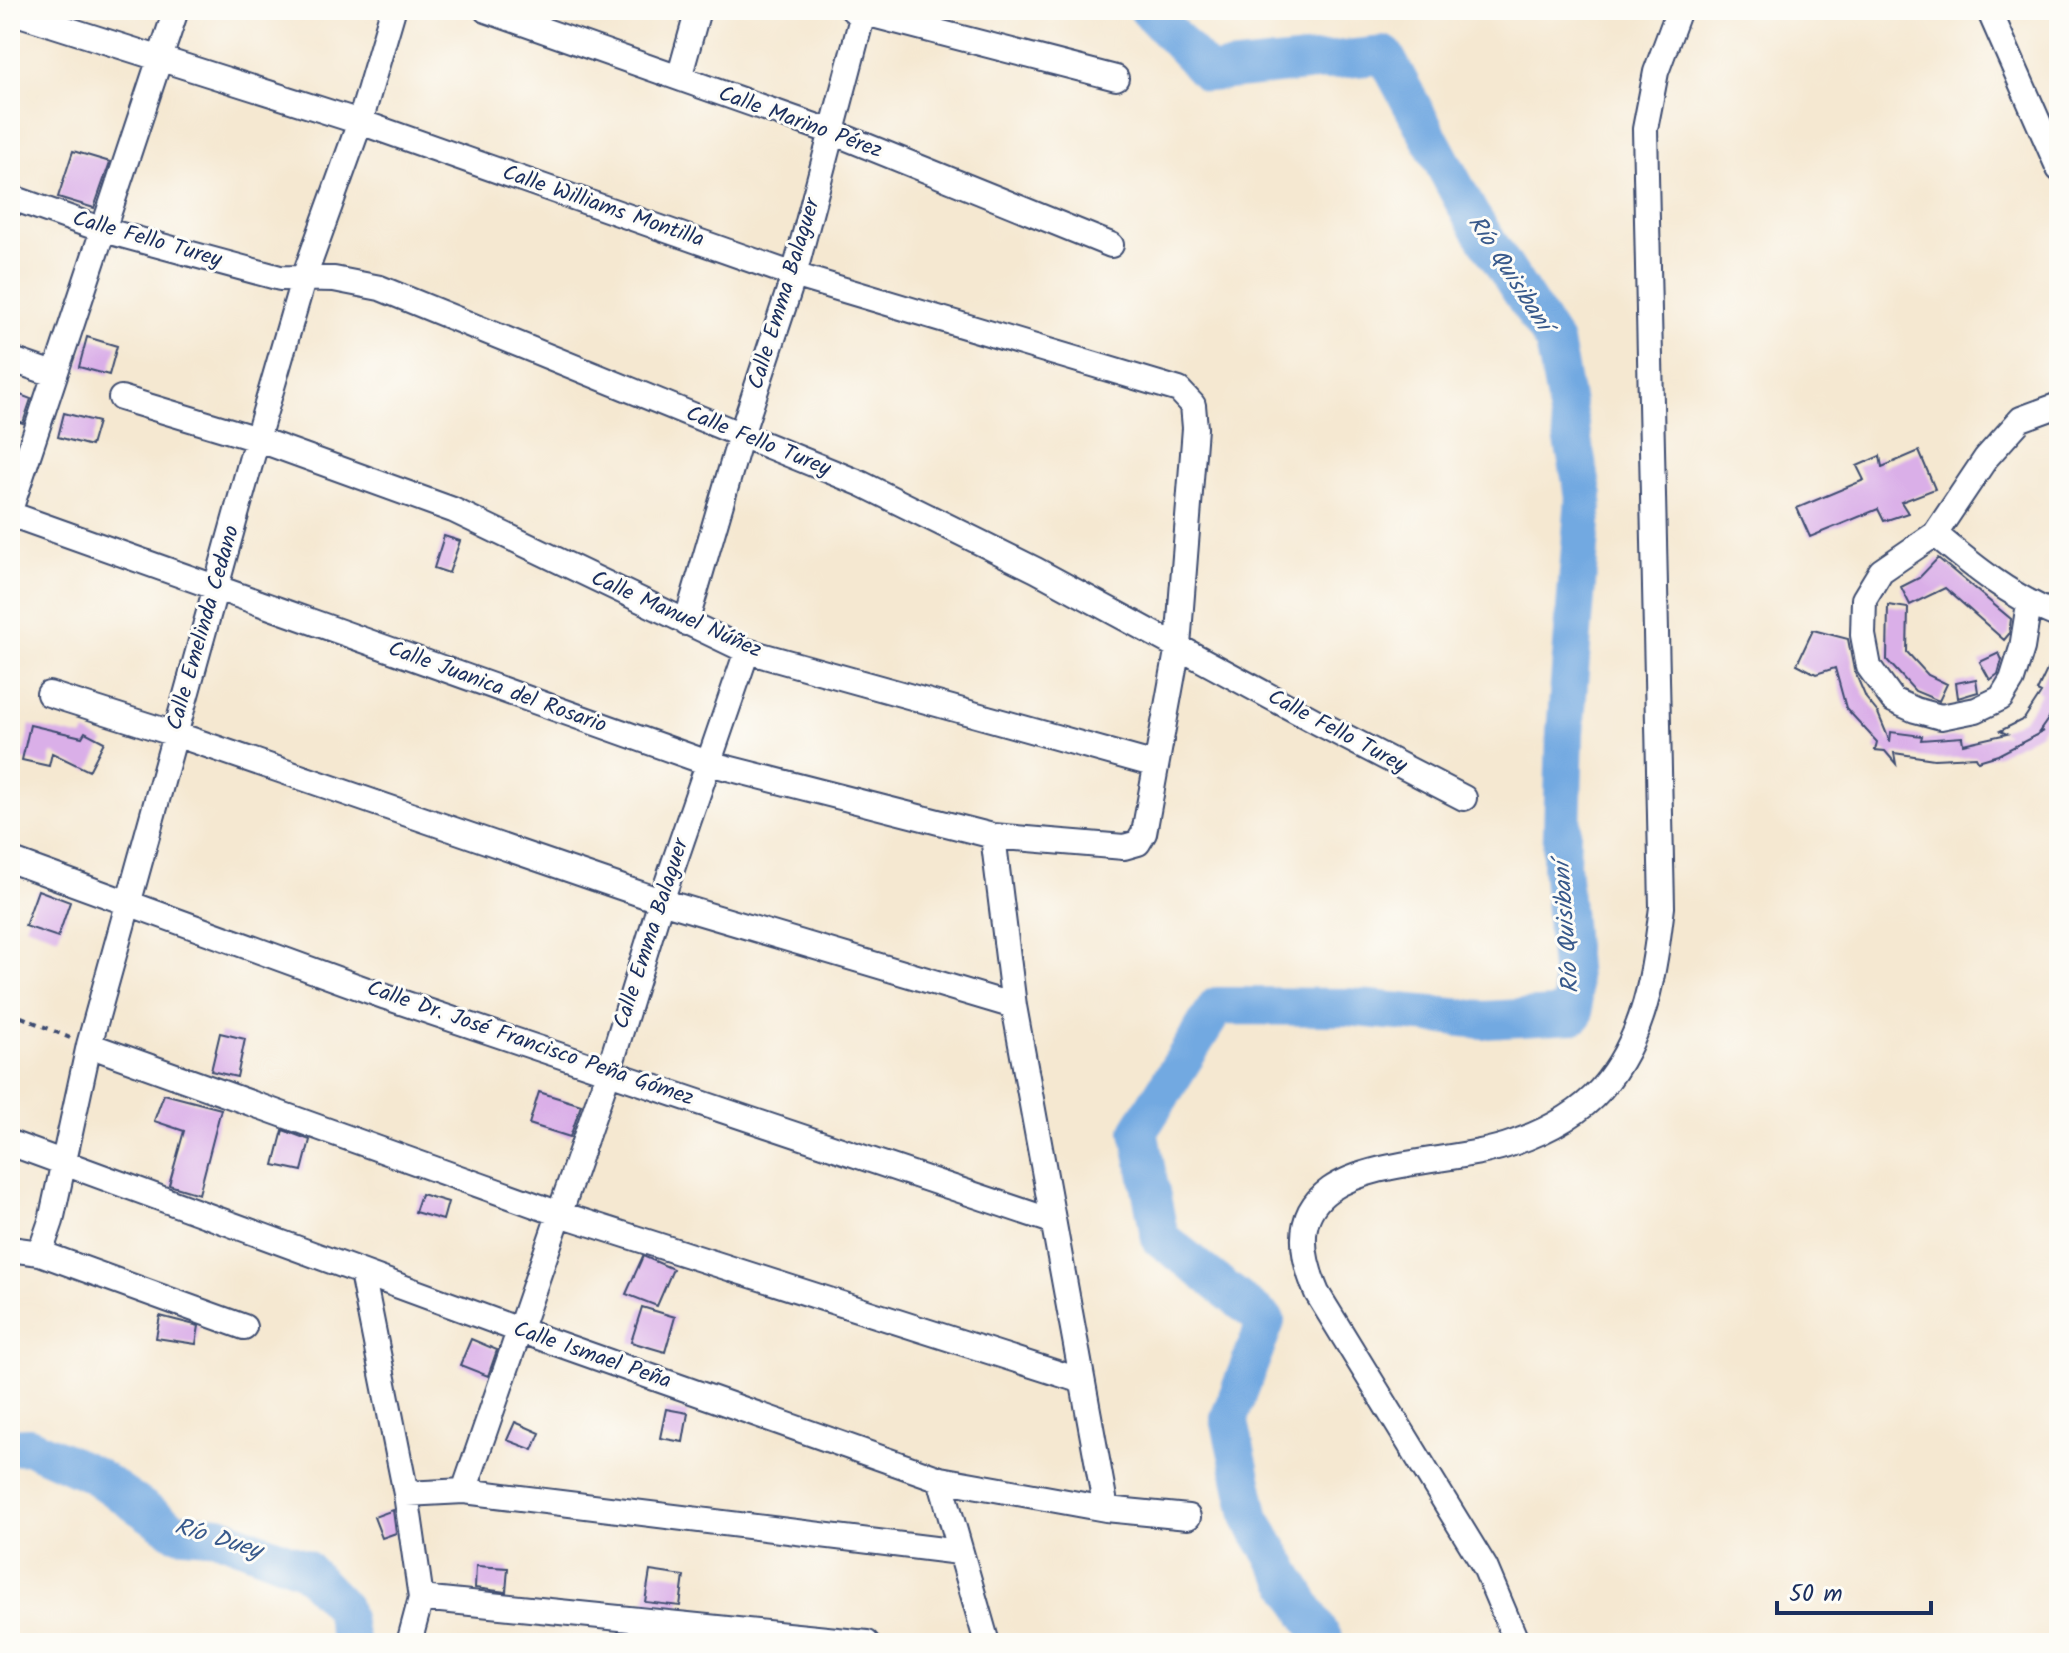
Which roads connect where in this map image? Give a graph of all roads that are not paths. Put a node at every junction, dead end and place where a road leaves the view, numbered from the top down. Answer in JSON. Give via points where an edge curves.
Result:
{"nodes":[{"id":1,"x":176,"y":10,"type":"edge"},
{"id":2,"x":393,"y":10,"type":"edge"},
{"id":3,"x":486,"y":10,"type":"edge"},
{"id":4,"x":698,"y":10,"type":"edge"},
{"id":5,"x":1679,"y":10,"type":"edge"},
{"id":6,"x":1989,"y":10,"type":"edge"},
{"id":7,"x":10,"y":11,"type":"edge"},
{"id":8,"x":860,"y":12,"type":"edge"},
{"id":9,"x":162,"y":58,"type":"junction"},
{"id":10,"x":679,"y":78,"type":"junction"},
{"id":11,"x":1116,"y":78,"type":"dead end"},
{"id":12,"x":360,"y":122,"type":"junction"},
{"id":13,"x":832,"y":132,"type":"junction"},
{"id":14,"x":2059,"y":169,"type":"edge"},
{"id":15,"x":10,"y":197,"type":"edge"},
{"id":16,"x":103,"y":230,"type":"junction"},
{"id":17,"x":1111,"y":245,"type":"dead end"},
{"id":18,"x":794,"y":275,"type":"junction"},
{"id":19,"x":303,"y":280,"type":"junction"},
{"id":20,"x":10,"y":359,"type":"edge"},
{"id":21,"x":53,"y":374,"type":"junction"},
{"id":22,"x":121,"y":398,"type":"dead end"},
{"id":23,"x":2059,"y":405,"type":"edge"},
{"id":24,"x":741,"y":435,"type":"junction"},
{"id":25,"x":257,"y":439,"type":"junction"},
{"id":26,"x":10,"y":512,"type":"edge"},
{"id":27,"x":1935,"y":534,"type":"junction"},
{"id":28,"x":216,"y":587,"type":"junction"},
{"id":29,"x":2029,"y":604,"type":"junction"},
{"id":30,"x":2059,"y":616,"type":"edge"},
{"id":31,"x":686,"y":623,"type":"junction"},
{"id":32,"x":1178,"y":646,"type":"junction"},
{"id":33,"x":747,"y":651,"type":"junction"},
{"id":34,"x":49,"y":694,"type":"dead end"},
{"id":35,"x":175,"y":734,"type":"junction"},
{"id":36,"x":708,"y":763,"type":"junction"},
{"id":37,"x":1156,"y":765,"type":"junction"},
{"id":38,"x":1464,"y":798,"type":"dead end"},
{"id":39,"x":993,"y":836,"type":"junction"},
{"id":40,"x":10,"y":860,"type":"edge"},
{"id":41,"x":661,"y":901,"type":"junction"},
{"id":42,"x":128,"y":902,"type":"junction"},
{"id":43,"x":1014,"y":1006,"type":"junction"},
{"id":44,"x":89,"y":1045,"type":"junction"},
{"id":45,"x":609,"y":1070,"type":"junction"},
{"id":46,"x":10,"y":1143,"type":"edge"},
{"id":47,"x":63,"y":1161,"type":"junction"},
{"id":48,"x":557,"y":1213,"type":"junction"},
{"id":49,"x":1052,"y":1221,"type":"junction"},
{"id":50,"x":10,"y":1249,"type":"edge"},
{"id":51,"x":40,"y":1253,"type":"junction"},
{"id":52,"x":362,"y":1273,"type":"junction"},
{"id":53,"x":244,"y":1327,"type":"dead end"},
{"id":54,"x":519,"y":1330,"type":"junction"},
{"id":55,"x":1082,"y":1381,"type":"junction"},
{"id":56,"x":940,"y":1479,"type":"junction"},
{"id":57,"x":464,"y":1491,"type":"junction"},
{"id":58,"x":406,"y":1494,"type":"junction"},
{"id":59,"x":1106,"y":1509,"type":"junction"},
{"id":60,"x":1188,"y":1517,"type":"dead end"},
{"id":61,"x":959,"y":1552,"type":"junction"},
{"id":62,"x":421,"y":1598,"type":"junction"},
{"id":63,"x":409,"y":1643,"type":"edge"},
{"id":64,"x":867,"y":1643,"type":"edge"},
{"id":65,"x":987,"y":1643,"type":"edge"},
{"id":66,"x":1517,"y":1643,"type":"edge"}],
"edges":[{"from":1,"to":9,"type":"street"},
{"from":2,"to":12,"type":"street","name":"Calle Emelinda Cedano"},
{"from":3,"to":10,"type":"street","name":"Calle Marino Pérez"},
{"from":4,"to":10,"type":"street"},
{"from":5,"to":66,"type":"street","via":[[1656,72],[1645,129],[1662,907],[1642,1022],[1601,1089],[1563,1120],[1512,1144],[1356,1174],[1323,1192],[1307,1222],[1304,1264],[1317,1293],[1485,1567]]},
{"from":6,"to":14,"type":"street"},
{"from":7,"to":9,"type":"street","name":"Calle Williams Montilla"},
{"from":8,"to":11,"type":"street"},
{"from":8,"to":13,"type":"street","name":"Calle Emma Balaguer"},
{"from":9,"to":12,"type":"street","name":"Calle Williams Montilla"},
{"from":9,"to":16,"type":"street"},
{"from":10,"to":13,"type":"street","name":"Calle Marino Pérez"},
{"from":12,"to":18,"type":"street","name":"Calle Williams Montilla"},
{"from":12,"to":19,"type":"street","name":"Calle Emelinda Cedano"},
{"from":13,"to":17,"type":"street","name":"Calle Marino Pérez"},
{"from":13,"to":18,"type":"street","name":"Calle Emma Balaguer"},
{"from":15,"to":16,"type":"street","name":"Calle Fello Turey"},
{"from":16,"to":19,"type":"street","name":"Calle Fello Turey"},
{"from":16,"to":21,"type":"street"},
{"from":18,"to":24,"type":"street","name":"Calle Emma Balaguer"},
{"from":18,"to":32,"type":"street","name":"Calle Williams Montilla","via":[[1179,390],[1193,405],[1195,428]]},
{"from":19,"to":24,"type":"street","name":"Calle Fello Turey","via":[[334,279],[380,288]]},
{"from":19,"to":25,"type":"street","name":"Calle Emelinda Cedano"},
{"from":20,"to":21,"type":"street"},
{"from":21,"to":26,"type":"street"},
{"from":22,"to":25,"type":"street","name":"Calle Manuel Núñez"},
{"from":23,"to":27,"type":"street","via":[[2021,419],[1986,458]]},
{"from":24,"to":31,"type":"street","name":"Calle Emma Balaguer"},
{"from":24,"to":32,"type":"street","name":"Calle Fello Turey","via":[[862,484]]},
{"from":25,"to":28,"type":"street","name":"Calle Emelinda Cedano"},
{"from":25,"to":31,"type":"street","name":"Calle Manuel Núñez","via":[[453,510]]},
{"from":26,"to":28,"type":"street","name":"Calle Juanica del Rosario"},
{"from":27,"to":29,"type":"street"},
{"from":27,"to":29,"type":"street","via":[[1881,571],[1864,599],[1869,667],[1893,700],[1941,717],[2001,698],[2022,648]]},
{"from":28,"to":35,"type":"street","name":"Calle Emelinda Cedano"},
{"from":28,"to":36,"type":"street","name":"Calle Juanica del Rosario"},
{"from":29,"to":30,"type":"street"},
{"from":31,"to":33,"type":"street","name":"Calle Manuel Núñez"},
{"from":32,"to":37,"type":"street"},
{"from":32,"to":38,"type":"street","name":"Calle Fello Turey"},
{"from":33,"to":36,"type":"street","name":"Calle Emma Balaguer"},
{"from":33,"to":37,"type":"street","name":"Calle Manuel Núñez"},
{"from":34,"to":35,"type":"street"},
{"from":35,"to":41,"type":"street"},
{"from":35,"to":42,"type":"street","name":"Calle Emelinda Cedano"},
{"from":36,"to":39,"type":"street","name":"Calle Juanica del Rosario"},
{"from":36,"to":41,"type":"street","name":"Calle Emma Balaguer"},
{"from":37,"to":39,"type":"street","name":"Calle Juanica del Rosario","via":[[1138,843],[1124,847]]},
{"from":39,"to":43,"type":"street"},
{"from":40,"to":42,"type":"street","name":"Calle Dr. José Francisco Peña Gómez"},
{"from":41,"to":43,"type":"street"},
{"from":41,"to":45,"type":"street","name":"Calle Emma Balaguer"},
{"from":42,"to":44,"type":"street","name":"Calle Emelinda Cedano"},
{"from":42,"to":45,"type":"street","name":"Calle Dr. José Francisco Peña Gómez","via":[[386,997]]},
{"from":43,"to":49,"type":"street"},
{"from":44,"to":47,"type":"street","name":"Calle Emelinda Cedano"},
{"from":44,"to":48,"type":"street"},
{"from":45,"to":48,"type":"street","name":"Calle Emma Balaguer"},
{"from":45,"to":49,"type":"street","name":"Calle Dr. José Francisco Peña Gómez"},
{"from":46,"to":47,"type":"street","name":"Calle Ismael Peña"},
{"from":47,"to":51,"type":"street","name":"Calle Emelinda Cedano"},
{"from":47,"to":52,"type":"street","name":"Calle Ismael Peña"},
{"from":48,"to":54,"type":"street","name":"Calle Emma Balaguer"},
{"from":48,"to":55,"type":"street"},
{"from":49,"to":55,"type":"street"},
{"from":50,"to":51,"type":"street"},
{"from":51,"to":53,"type":"street"},
{"from":52,"to":54,"type":"street","name":"Calle Ismael Peña"},
{"from":52,"to":58,"type":"street"},
{"from":54,"to":56,"type":"street","name":"Calle Ismael Peña"},
{"from":54,"to":57,"type":"street","name":"Calle Emma Balaguer"},
{"from":55,"to":59,"type":"street"},
{"from":56,"to":59,"type":"street","name":"Calle Ismael Peña"},
{"from":56,"to":61,"type":"street"},
{"from":57,"to":58,"type":"street"},
{"from":57,"to":61,"type":"street"},
{"from":58,"to":62,"type":"street"},
{"from":59,"to":60,"type":"street","name":"Calle Ismael Peña"},
{"from":61,"to":65,"type":"street"},
{"from":62,"to":63,"type":"street"},
{"from":62,"to":64,"type":"street"}]}
